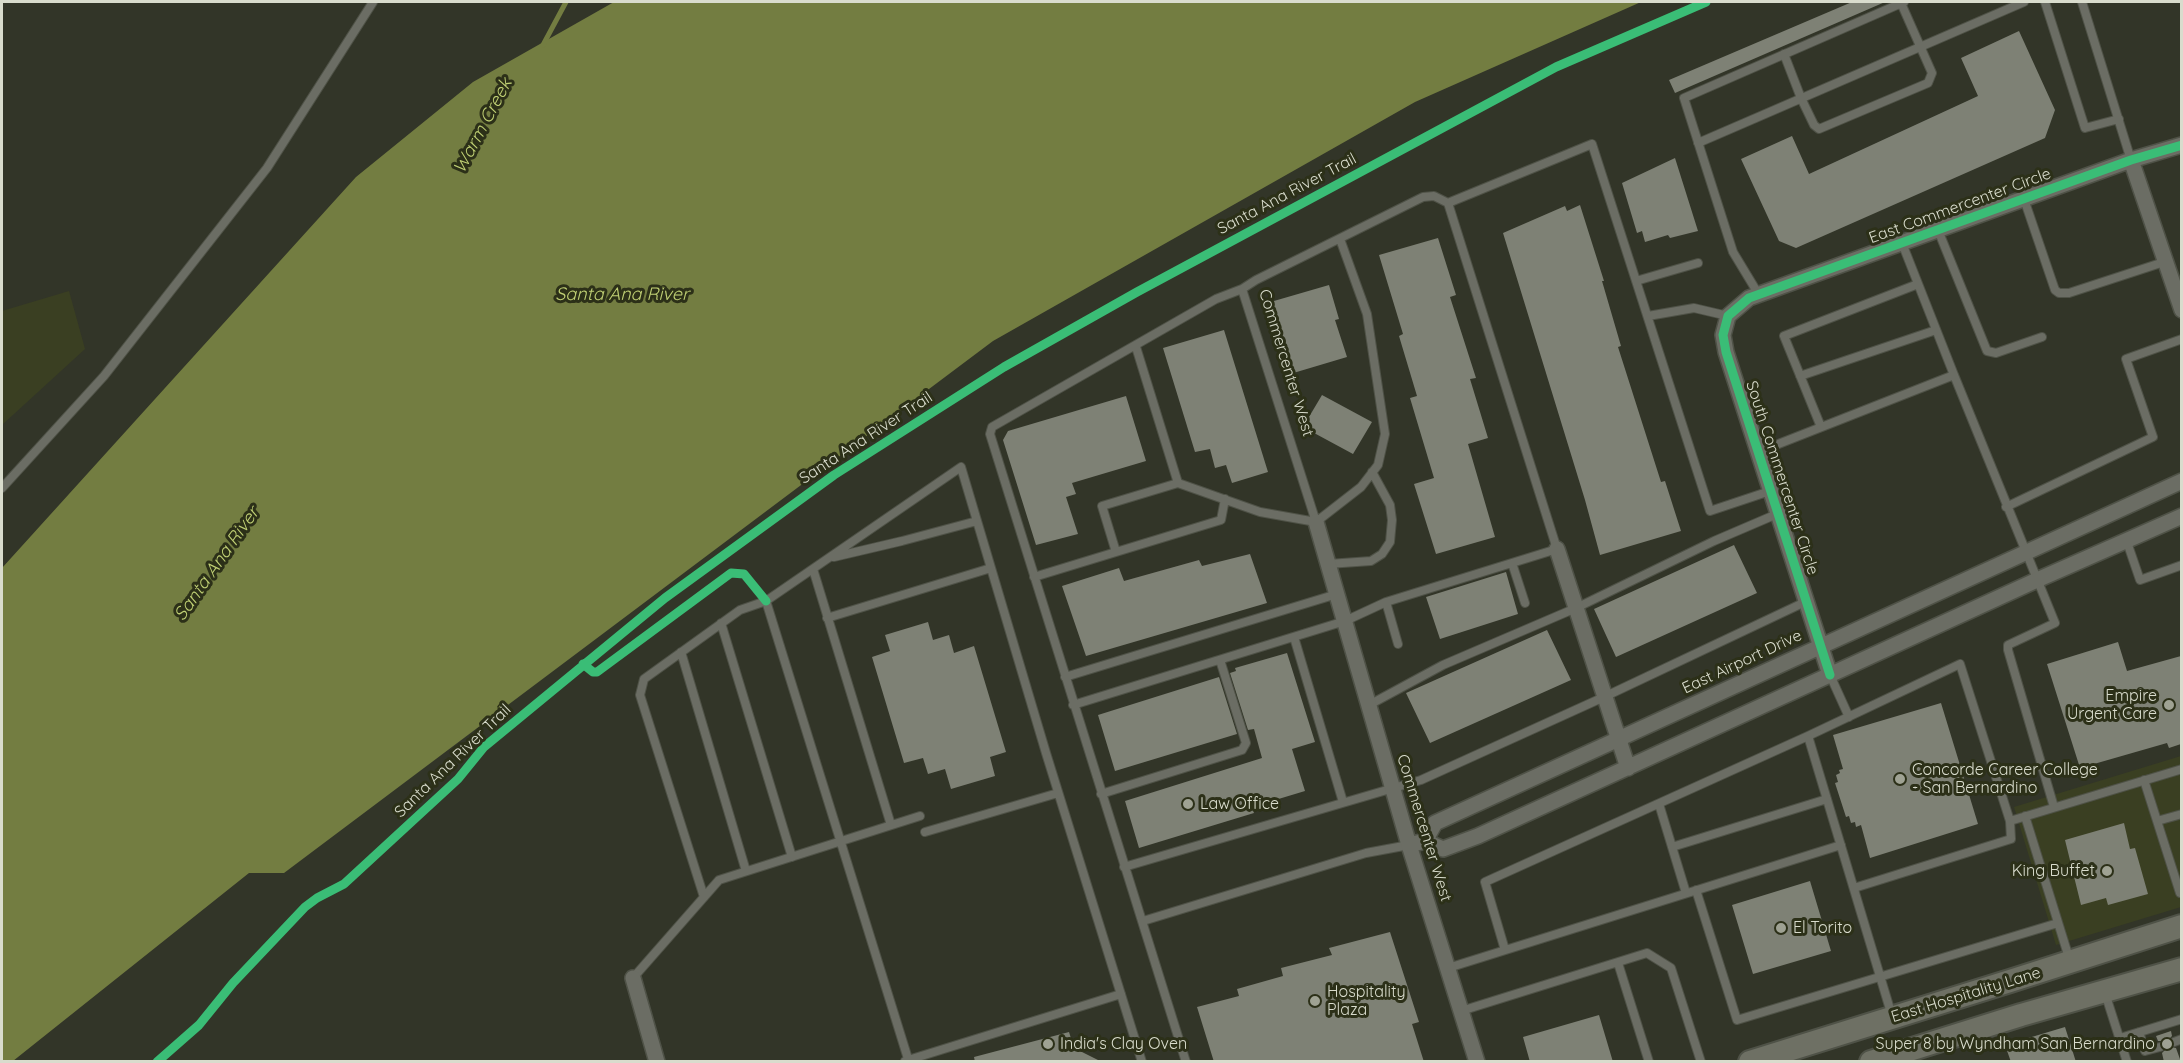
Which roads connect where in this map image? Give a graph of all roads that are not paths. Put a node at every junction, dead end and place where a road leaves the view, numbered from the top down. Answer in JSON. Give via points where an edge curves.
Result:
{"nodes":[{"id":1,"x":373,"y":2,"type":"edge"},
{"id":2,"x":1902,"y":2,"type":"edge"},
{"id":3,"x":2024,"y":2,"type":"edge"},
{"id":4,"x":2045,"y":2,"type":"edge"},
{"id":5,"x":2082,"y":2,"type":"edge"},
{"id":6,"x":1920,"y":46,"type":"junction"},
{"id":7,"x":1784,"y":54,"type":"junction"},
{"id":8,"x":1801,"y":98,"type":"junction"},
{"id":9,"x":2119,"y":119,"type":"junction"},
{"id":10,"x":1698,"y":142,"type":"junction"},
{"id":11,"x":2181,"y":145,"type":"edge"},
{"id":12,"x":2132,"y":160,"type":"junction"},
{"id":13,"x":2024,"y":199,"type":"junction"},
{"id":14,"x":1448,"y":203,"type":"junction"},
{"id":15,"x":1938,"y":230,"type":"junction"},
{"id":16,"x":1340,"y":239,"type":"junction"},
{"id":17,"x":1902,"y":243,"type":"junction"},
{"id":18,"x":2167,"y":261,"type":"junction"},
{"id":19,"x":1698,"y":263,"type":"dead end"},
{"id":20,"x":1636,"y":281,"type":"junction"},
{"id":21,"x":1918,"y":284,"type":"junction"},
{"id":22,"x":1242,"y":290,"type":"junction"},
{"id":23,"x":1754,"y":296,"type":"junction"},
{"id":24,"x":2180,"y":302,"type":"edge"},
{"id":25,"x":1648,"y":316,"type":"junction"},
{"id":26,"x":1728,"y":316,"type":"junction"},
{"id":27,"x":1936,"y":330,"type":"junction"},
{"id":28,"x":2042,"y":337,"type":"dead end"},
{"id":29,"x":2181,"y":339,"type":"edge"},
{"id":30,"x":1136,"y":346,"type":"junction"},
{"id":31,"x":1800,"y":375,"type":"junction"},
{"id":32,"x":1954,"y":375,"type":"junction"},
{"id":33,"x":1821,"y":428,"type":"junction"},
{"id":34,"x":1758,"y":452,"type":"junction"},
{"id":35,"x":1372,"y":472,"type":"junction"},
{"id":36,"x":2181,"y":481,"type":"edge"},
{"id":37,"x":1178,"y":483,"type":"junction"},
{"id":38,"x":2,"y":488,"type":"edge"},
{"id":39,"x":1770,"y":491,"type":"junction"},
{"id":40,"x":1225,"y":499,"type":"junction"},
{"id":41,"x":2006,"y":507,"type":"junction"},
{"id":42,"x":1777,"y":514,"type":"junction"},
{"id":43,"x":2181,"y":516,"type":"edge"},
{"id":44,"x":977,"y":521,"type":"junction"},
{"id":45,"x":1316,"y":522,"type":"junction"},
{"id":46,"x":2127,"y":542,"type":"junction"},
{"id":47,"x":1557,"y":549,"type":"junction"},
{"id":48,"x":1116,"y":552,"type":"junction"},
{"id":49,"x":2026,"y":553,"type":"junction"},
{"id":50,"x":830,"y":558,"type":"junction"},
{"id":51,"x":1512,"y":563,"type":"junction"},
{"id":52,"x":1328,"y":564,"type":"junction"},
{"id":53,"x":2181,"y":565,"type":"edge"},
{"id":54,"x":991,"y":568,"type":"junction"},
{"id":55,"x":813,"y":569,"type":"junction"},
{"id":56,"x":1034,"y":576,"type":"junction"},
{"id":57,"x":2037,"y":580,"type":"junction"},
{"id":58,"x":1337,"y":594,"type":"junction"},
{"id":59,"x":766,"y":602,"type":"junction"},
{"id":60,"x":1386,"y":602,"type":"junction"},
{"id":61,"x":1805,"y":602,"type":"junction"},
{"id":62,"x":1525,"y":603,"type":"dead end"},
{"id":63,"x":1576,"y":608,"type":"junction"},
{"id":64,"x":828,"y":618,"type":"junction"},
{"id":65,"x":1345,"y":621,"type":"junction"},
{"id":66,"x":721,"y":623,"type":"junction"},
{"id":67,"x":1294,"y":637,"type":"junction"},
{"id":68,"x":1398,"y":644,"type":"dead end"},
{"id":69,"x":1820,"y":646,"type":"junction"},
{"id":70,"x":681,"y":652,"type":"junction"},
{"id":71,"x":1220,"y":660,"type":"junction"},
{"id":72,"x":1830,"y":675,"type":"junction"},
{"id":73,"x":1065,"y":677,"type":"junction"},
{"id":74,"x":1604,"y":697,"type":"junction"},
{"id":75,"x":1073,"y":705,"type":"junction"},
{"id":76,"x":1369,"y":705,"type":"junction"},
{"id":77,"x":1849,"y":717,"type":"junction"},
{"id":78,"x":1808,"y":736,"type":"junction"},
{"id":79,"x":1619,"y":740,"type":"junction"},
{"id":80,"x":1628,"y":768,"type":"junction"},
{"id":81,"x":2181,"y":769,"type":"edge"},
{"id":82,"x":2144,"y":780,"type":"junction"},
{"id":83,"x":1393,"y":788,"type":"junction"},
{"id":84,"x":1058,"y":793,"type":"junction"},
{"id":85,"x":1101,"y":794,"type":"junction"},
{"id":86,"x":1827,"y":799,"type":"junction"},
{"id":87,"x":1343,"y":802,"type":"junction"},
{"id":88,"x":1659,"y":804,"type":"junction"},
{"id":89,"x":2054,"y":807,"type":"junction"},
{"id":90,"x":2181,"y":814,"type":"edge"},
{"id":91,"x":920,"y":816,"type":"dead end"},
{"id":92,"x":2025,"y":816,"type":"junction"},
{"id":93,"x":2010,"y":820,"type":"junction"},
{"id":94,"x":2157,"y":821,"type":"junction"},
{"id":95,"x":891,"y":825,"type":"junction"},
{"id":96,"x":926,"y":832,"type":"dead end"},
{"id":97,"x":841,"y":841,"type":"junction"},
{"id":98,"x":1425,"y":841,"type":"junction"},
{"id":99,"x":1841,"y":844,"type":"junction"},
{"id":100,"x":1409,"y":845,"type":"junction"},
{"id":101,"x":1672,"y":847,"type":"junction"},
{"id":102,"x":792,"y":856,"type":"junction"},
{"id":103,"x":1124,"y":867,"type":"junction"},
{"id":104,"x":746,"y":871,"type":"junction"},
{"id":105,"x":1854,"y":888,"type":"junction"},
{"id":106,"x":1696,"y":890,"type":"junction"},
{"id":107,"x":1686,"y":893,"type":"junction"},
{"id":108,"x":2180,"y":893,"type":"dead end"},
{"id":109,"x":704,"y":897,"type":"junction"},
{"id":110,"x":1143,"y":921,"type":"junction"},
{"id":111,"x":2058,"y":923,"type":"junction"},
{"id":112,"x":2181,"y":926,"type":"edge"},
{"id":113,"x":1505,"y":950,"type":"junction"},
{"id":114,"x":2070,"y":962,"type":"junction"},
{"id":115,"x":1618,"y":963,"type":"junction"},
{"id":116,"x":1448,"y":968,"type":"junction"},
{"id":117,"x":2181,"y":969,"type":"edge"},
{"id":118,"x":1880,"y":977,"type":"junction"},
{"id":119,"x":633,"y":978,"type":"joint"},
{"id":120,"x":2105,"y":991,"type":"junction"},
{"id":121,"x":1121,"y":994,"type":"junction"},
{"id":122,"x":1461,"y":1011,"type":"junction"},
{"id":123,"x":1892,"y":1018,"type":"junction"},
{"id":124,"x":2181,"y":1018,"type":"edge"},
{"id":125,"x":2139,"y":1032,"type":"junction"},
{"id":126,"x":2120,"y":1038,"type":"junction"},
{"id":127,"x":2160,"y":1047,"type":"dead end"},
{"id":128,"x":1924,"y":1053,"type":"edge"},
{"id":129,"x":1881,"y":1060,"type":"edge"},
{"id":130,"x":907,"y":1061,"type":"edge"},
{"id":131,"x":657,"y":1062,"type":"edge"},
{"id":132,"x":1142,"y":1062,"type":"edge"},
{"id":133,"x":1186,"y":1062,"type":"edge"},
{"id":134,"x":1477,"y":1062,"type":"edge"},
{"id":135,"x":1649,"y":1062,"type":"edge"},
{"id":136,"x":1701,"y":1062,"type":"edge"},
{"id":137,"x":1750,"y":1062,"type":"edge"},
{"id":138,"x":2127,"y":1062,"type":"edge"}],
"edges":[{"from":1,"to":38,"type":"lane","via":[[267,168],[105,376]]},
{"from":2,"to":6,"type":"lane"},
{"from":2,"to":7,"type":"lane"},
{"from":3,"to":6,"type":"lane"},
{"from":4,"to":9,"type":"lane","via":[[2085,128]]},
{"from":5,"to":9,"type":"lane"},
{"from":6,"to":8,"type":"lane"},
{"from":6,"to":8,"type":"lane","via":[[1932,73],[1928,82],[1819,129]]},
{"from":7,"to":8,"type":"lane"},
{"from":7,"to":10,"type":"lane","via":[[1684,98]]},
{"from":8,"to":10,"type":"lane"},
{"from":9,"to":12,"type":"lane"},
{"from":10,"to":23,"type":"lane","via":[[1732,252]]},
{"from":11,"to":12,"type":"street","name":"East Commercenter Circle"},
{"from":12,"to":13,"type":"street","name":"East Commercenter Circle"},
{"from":12,"to":18,"type":"street"},
{"from":13,"to":15,"type":"street","name":"East Commercenter Circle"},
{"from":13,"to":18,"type":"lane","via":[[2059,293]]},
{"from":14,"to":16,"type":"lane","name":"Commercenter West","via":[[1434,196],[1423,197]]},
{"from":14,"to":20,"type":"lane","via":[[1592,144]]},
{"from":14,"to":47,"type":"lane"},
{"from":15,"to":17,"type":"street","name":"East Commercenter Circle"},
{"from":15,"to":28,"type":"lane","via":[[1987,351],[1996,353]]},
{"from":16,"to":22,"type":"lane","name":"Commercenter West"},
{"from":16,"to":35,"type":"lane","via":[[1367,314],[1385,434],[1378,465]]},
{"from":17,"to":21,"type":"lane"},
{"from":17,"to":23,"type":"street","name":"East Commercenter Circle"},
{"from":18,"to":24,"type":"street"},
{"from":19,"to":20,"type":"lane"},
{"from":20,"to":25,"type":"lane"},
{"from":21,"to":27,"type":"lane"},
{"from":21,"to":31,"type":"lane","via":[[1784,336]]},
{"from":22,"to":30,"type":"lane","via":[[1216,299]]},
{"from":22,"to":45,"type":"lane","name":"Commercenter West"},
{"from":23,"to":26,"type":"street"},
{"from":25,"to":26,"type":"lane","via":[[1694,308]]},
{"from":25,"to":39,"type":"lane","via":[[1710,511]]},
{"from":26,"to":34,"type":"street","name":"South Commercenter Circle","via":[[1726,352]]},
{"from":27,"to":31,"type":"lane"},
{"from":27,"to":32,"type":"lane"},
{"from":29,"to":41,"type":"lane","via":[[2126,359],[2153,437]]},
{"from":30,"to":37,"type":"lane"},
{"from":30,"to":56,"type":"lane","via":[[992,427],[990,434]]},
{"from":31,"to":33,"type":"lane"},
{"from":32,"to":33,"type":"lane"},
{"from":32,"to":41,"type":"lane"},
{"from":33,"to":34,"type":"lane"},
{"from":34,"to":39,"type":"street","name":"South Commercenter Circle"},
{"from":35,"to":45,"type":"lane","via":[[1361,487]]},
{"from":35,"to":52,"type":"lane","via":[[1390,504],[1390,542],[1371,561]]},
{"from":36,"to":49,"type":"street","name":"East Airport Drive"},
{"from":37,"to":40,"type":"lane"},
{"from":37,"to":48,"type":"lane","via":[[1102,506]]},
{"from":39,"to":42,"type":"street","name":"South Commercenter Circle"},
{"from":40,"to":45,"type":"lane","via":[[1260,512]]},
{"from":40,"to":48,"type":"lane","via":[[1221,520]]},
{"from":41,"to":49,"type":"lane"},
{"from":42,"to":61,"type":"street","name":"South Commercenter Circle"},
{"from":42,"to":63,"type":"lane"},
{"from":43,"to":46,"type":"street"},
{"from":44,"to":50,"type":"lane"},
{"from":44,"to":50,"type":"lane","via":[[961,467]]},
{"from":44,"to":54,"type":"lane"},
{"from":45,"to":52,"type":"street","name":"Commercenter West"},
{"from":46,"to":53,"type":"lane","via":[[2140,580]]},
{"from":46,"to":57,"type":"street"},
{"from":47,"to":51,"type":"lane"},
{"from":47,"to":63,"type":"street"},
{"from":48,"to":56,"type":"lane"},
{"from":49,"to":57,"type":"lane"},
{"from":49,"to":69,"type":"street","name":"East Airport Drive"},
{"from":50,"to":55,"type":"lane"},
{"from":51,"to":60,"type":"lane"},
{"from":51,"to":62,"type":"lane"},
{"from":52,"to":58,"type":"street","name":"Commercenter West"},
{"from":54,"to":64,"type":"lane"},
{"from":54,"to":84,"type":"lane"},
{"from":55,"to":59,"type":"lane"},
{"from":55,"to":64,"type":"lane"},
{"from":56,"to":73,"type":"lane"},
{"from":57,"to":72,"type":"street"},
{"from":57,"to":89,"type":"lane","via":[[2055,623],[2008,645],[2008,650]]},
{"from":58,"to":65,"type":"street","name":"Commercenter West"},
{"from":58,"to":73,"type":"lane"},
{"from":59,"to":66,"type":"lane","via":[[740,610]]},
{"from":59,"to":97,"type":"lane"},
{"from":60,"to":65,"type":"lane"},
{"from":60,"to":68,"type":"lane"},
{"from":61,"to":69,"type":"street","name":"South Commercenter Circle"},
{"from":61,"to":74,"type":"lane"},
{"from":63,"to":74,"type":"street"},
{"from":63,"to":76,"type":"lane","via":[[1443,665]]},
{"from":64,"to":95,"type":"lane"},
{"from":65,"to":67,"type":"lane"},
{"from":65,"to":76,"type":"street","name":"Commercenter West"},
{"from":66,"to":70,"type":"lane"},
{"from":66,"to":102,"type":"lane"},
{"from":67,"to":71,"type":"lane"},
{"from":67,"to":87,"type":"lane"},
{"from":69,"to":72,"type":"street","name":"South Commercenter Circle"},
{"from":69,"to":79,"type":"street","name":"East Airport Drive"},
{"from":70,"to":104,"type":"lane"},
{"from":70,"to":109,"type":"lane","via":[[644,679],[640,695]]},
{"from":71,"to":75,"type":"lane"},
{"from":71,"to":85,"type":"lane","via":[[1246,743],[1242,750]]},
{"from":72,"to":77,"type":"lane"},
{"from":72,"to":80,"type":"street"},
{"from":73,"to":75,"type":"lane"},
{"from":74,"to":79,"type":"street"},
{"from":74,"to":83,"type":"lane","via":[[1421,780]]},
{"from":75,"to":85,"type":"lane"},
{"from":76,"to":83,"type":"street","name":"Commercenter West"},
{"from":77,"to":78,"type":"lane"},
{"from":77,"to":93,"type":"lane","via":[[1960,664]]},
{"from":78,"to":86,"type":"lane"},
{"from":78,"to":88,"type":"lane"},
{"from":79,"to":80,"type":"street"},
{"from":79,"to":98,"type":"street","name":"East Airport Drive","via":[[1435,823]]},
{"from":80,"to":98,"type":"street","via":[[1443,849]]},
{"from":81,"to":82,"type":"lane"},
{"from":82,"to":89,"type":"lane"},
{"from":82,"to":94,"type":"lane"},
{"from":83,"to":87,"type":"lane"},
{"from":83,"to":100,"type":"street","name":"Commercenter West"},
{"from":84,"to":96,"type":"lane"},
{"from":84,"to":121,"type":"lane"},
{"from":85,"to":103,"type":"lane"},
{"from":86,"to":99,"type":"lane"},
{"from":86,"to":101,"type":"lane"},
{"from":87,"to":103,"type":"lane"},
{"from":88,"to":101,"type":"lane"},
{"from":88,"to":113,"type":"lane","via":[[1485,882]]},
{"from":89,"to":92,"type":"lane"},
{"from":90,"to":94,"type":"lane"},
{"from":91,"to":95,"type":"lane"},
{"from":92,"to":93,"type":"lane"},
{"from":92,"to":111,"type":"lane"},
{"from":93,"to":105,"type":"lane","via":[[2011,838]]},
{"from":94,"to":108,"type":"lane"},
{"from":95,"to":97,"type":"lane"},
{"from":97,"to":102,"type":"lane"},
{"from":97,"to":130,"type":"lane"},
{"from":98,"to":100,"type":"street"},
{"from":99,"to":105,"type":"lane"},
{"from":99,"to":106,"type":"lane"},
{"from":100,"to":110,"type":"lane","via":[[1365,853]]},
{"from":100,"to":116,"type":"street","name":"Commercenter West"},
{"from":101,"to":107,"type":"lane"},
{"from":102,"to":104,"type":"lane"},
{"from":103,"to":110,"type":"lane"},
{"from":104,"to":109,"type":"lane","via":[[719,880]]},
{"from":105,"to":118,"type":"lane"},
{"from":106,"to":107,"type":"lane"},
{"from":106,"to":118,"type":"lane","via":[[1737,1020]]},
{"from":107,"to":113,"type":"lane"},
{"from":109,"to":119,"type":"lane"},
{"from":110,"to":133,"type":"lane"},
{"from":111,"to":114,"type":"lane"},
{"from":111,"to":118,"type":"lane"},
{"from":112,"to":114,"type":"main road","name":"East Hospitality Lane"},
{"from":113,"to":116,"type":"lane"},
{"from":114,"to":123,"type":"main road","name":"East Hospitality Lane"},
{"from":115,"to":122,"type":"lane"},
{"from":115,"to":135,"type":"lane"},
{"from":115,"to":136,"type":"lane","via":[[1647,953],[1671,968]]},
{"from":116,"to":122,"type":"street","name":"Commercenter West"},
{"from":117,"to":120,"type":"main road"},
{"from":118,"to":123,"type":"lane"},
{"from":119,"to":131,"type":"street"},
{"from":120,"to":126,"type":"lane"},
{"from":120,"to":128,"type":"main road"},
{"from":121,"to":130,"type":"lane"},
{"from":121,"to":132,"type":"lane"},
{"from":122,"to":134,"type":"street","name":"Commercenter West"},
{"from":123,"to":137,"type":"main road","name":"East Hospitality Lane"},
{"from":124,"to":125,"type":"lane"},
{"from":125,"to":126,"type":"lane"},
{"from":125,"to":127,"type":"lane","via":[[2145,1051]]},
{"from":126,"to":138,"type":"lane"},
{"from":128,"to":129,"type":"main road"}]}
